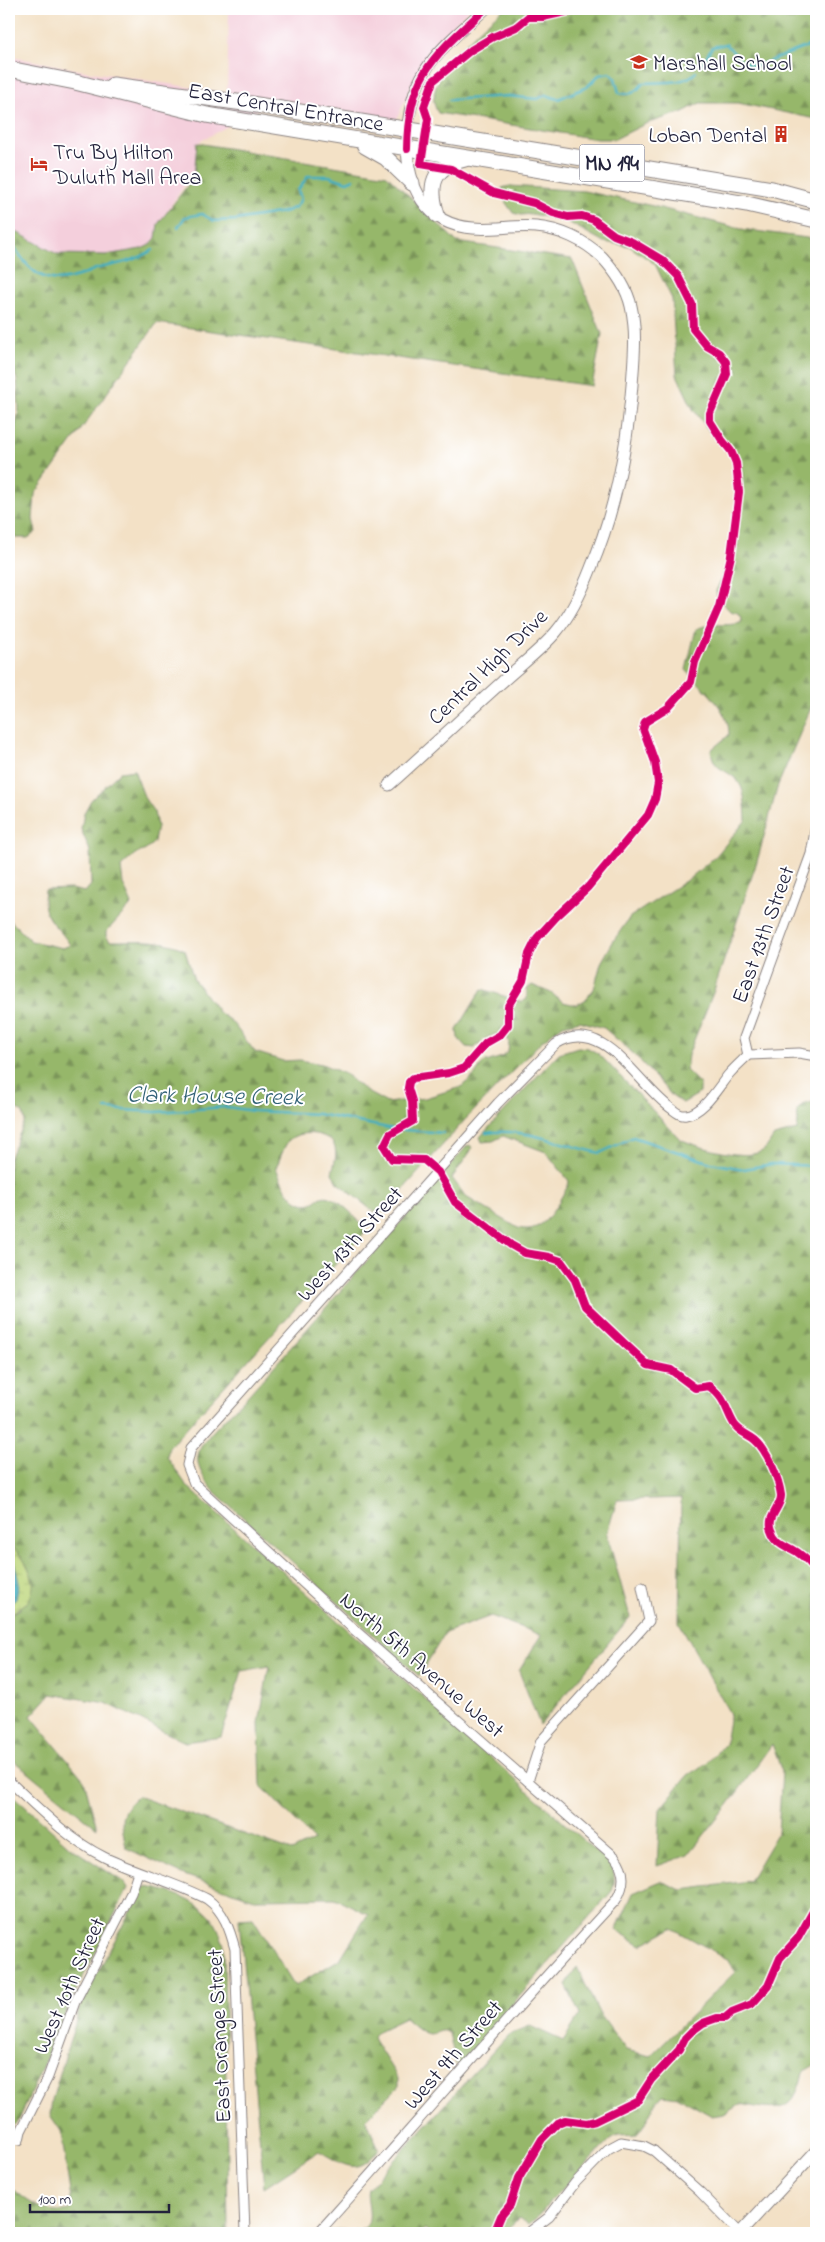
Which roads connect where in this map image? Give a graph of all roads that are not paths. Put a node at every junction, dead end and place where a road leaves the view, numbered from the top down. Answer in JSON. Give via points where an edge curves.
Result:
{"nodes":[{"id":1,"x":485,"y":9,"type":"edge"},
{"id":2,"x":9,"y":69,"type":"edge"},
{"id":3,"x":75,"y":82,"type":"junction"},
{"id":4,"x":407,"y":129,"type":"junction"},
{"id":5,"x":354,"y":140,"type":"junction"},
{"id":6,"x":407,"y":149,"type":"junction"},
{"id":7,"x":466,"y":158,"type":"junction"},
{"id":8,"x":412,"y":183,"type":"junction"},
{"id":9,"x":816,"y":202,"type":"edge"},
{"id":10,"x":437,"y":216,"type":"junction"},
{"id":11,"x":816,"y":220,"type":"edge"},
{"id":12,"x":389,"y":785,"type":"dead end"},
{"id":13,"x":816,"y":825,"type":"edge"},
{"id":14,"x":814,"y":855,"type":"edge"},
{"id":15,"x":748,"y":1055,"type":"junction"},
{"id":16,"x":816,"y":1056,"type":"edge"},
{"id":17,"x":188,"y":1458,"type":"joint"},
{"id":18,"x":642,"y":1587,"type":"dead end"},
{"id":19,"x":9,"y":1781,"type":"edge"},
{"id":20,"x":528,"y":1781,"type":"junction"},
{"id":21,"x":138,"y":1872,"type":"junction"},
{"id":22,"x":616,"y":1900,"type":"joint"},
{"id":23,"x":19,"y":2140,"type":"dead end"},
{"id":24,"x":816,"y":2151,"type":"edge"},
{"id":25,"x":245,"y":2233,"type":"edge"},
{"id":26,"x":318,"y":2233,"type":"edge"},
{"id":27,"x":528,"y":2233,"type":"edge"},
{"id":28,"x":740,"y":2233,"type":"edge"}],
"edges":[{"from":1,"to":4,"type":"street","name":"Central High Drive","via":[[443,47],[422,73],[412,97]]},
{"from":2,"to":3,"type":"highway","name":"East Central Entrance","number":"MN 194"},
{"from":3,"to":4,"type":"highway","name":"East Central Entrance","number":"MN 194","via":[[139,88]]},
{"from":3,"to":5,"type":"highway","name":"East Central Entrance","number":"MN 194","via":[[189,112]]},
{"from":4,"to":6,"type":"street","name":"Central High Drive"},
{"from":4,"to":9,"type":"highway","name":"East Central Entrance","number":"MN 194","via":[[772,189]]},
{"from":5,"to":6,"type":"highway","name":"East Central Entrance","number":"MN 194"},
{"from":5,"to":8,"type":"highway","via":[[386,158]]},
{"from":6,"to":7,"type":"highway","name":"East Central Entrance","number":"MN 194"},
{"from":6,"to":8,"type":"street","name":"Central High Drive"},
{"from":7,"to":10,"type":"highway","via":[[446,166],[436,176],[431,193]]},
{"from":7,"to":11,"type":"highway","name":"East Central Entrance","number":"MN 194","via":[[747,204]]},
{"from":8,"to":10,"type":"street","name":"Central High Drive","via":[[418,196]]},
{"from":10,"to":12,"type":"street","name":"Central High Drive","via":[[466,228],[530,227],[557,231],[578,240],[603,258],[620,281],[631,304],[635,337],[629,424],[606,534],[577,601],[555,633]]},
{"from":13,"to":14,"type":"street","name":"East 13th Street"},
{"from":14,"to":15,"type":"street","name":"East 13th Street","via":[[744,1038]]},
{"from":15,"to":16,"type":"street","via":[[799,1053]]},
{"from":15,"to":17,"type":"street","name":"West 13th Street","via":[[701,1108],[686,1116],[666,1105],[603,1044],[582,1036],[566,1038],[547,1052],[498,1103],[193,1443]]},
{"from":17,"to":20,"type":"street","name":"North 5th Avenue West","via":[[188,1470],[194,1483],[350,1626]]},
{"from":18,"to":20,"type":"street","via":[[649,1621],[541,1741]]},
{"from":19,"to":21,"type":"street","name":"East Orange Street","via":[[87,1847]]},
{"from":20,"to":22,"type":"street","name":"North 5th Avenue West","via":[[616,1857],[624,1880]]},
{"from":21,"to":23,"type":"street","name":"West 10th Street","via":[[131,1893],[76,2002],[48,2077]]},
{"from":21,"to":25,"type":"street","name":"East Orange Street","via":[[207,1899],[216,1905],[231,1933],[235,1949]]},
{"from":22,"to":26,"type":"street","name":"West 9th Street","via":[[522,2001]]},
{"from":24,"to":28,"type":"street"},
{"from":27,"to":28,"type":"street","via":[[549,2217],[575,2183],[608,2149],[621,2142],[654,2151]]}]}
